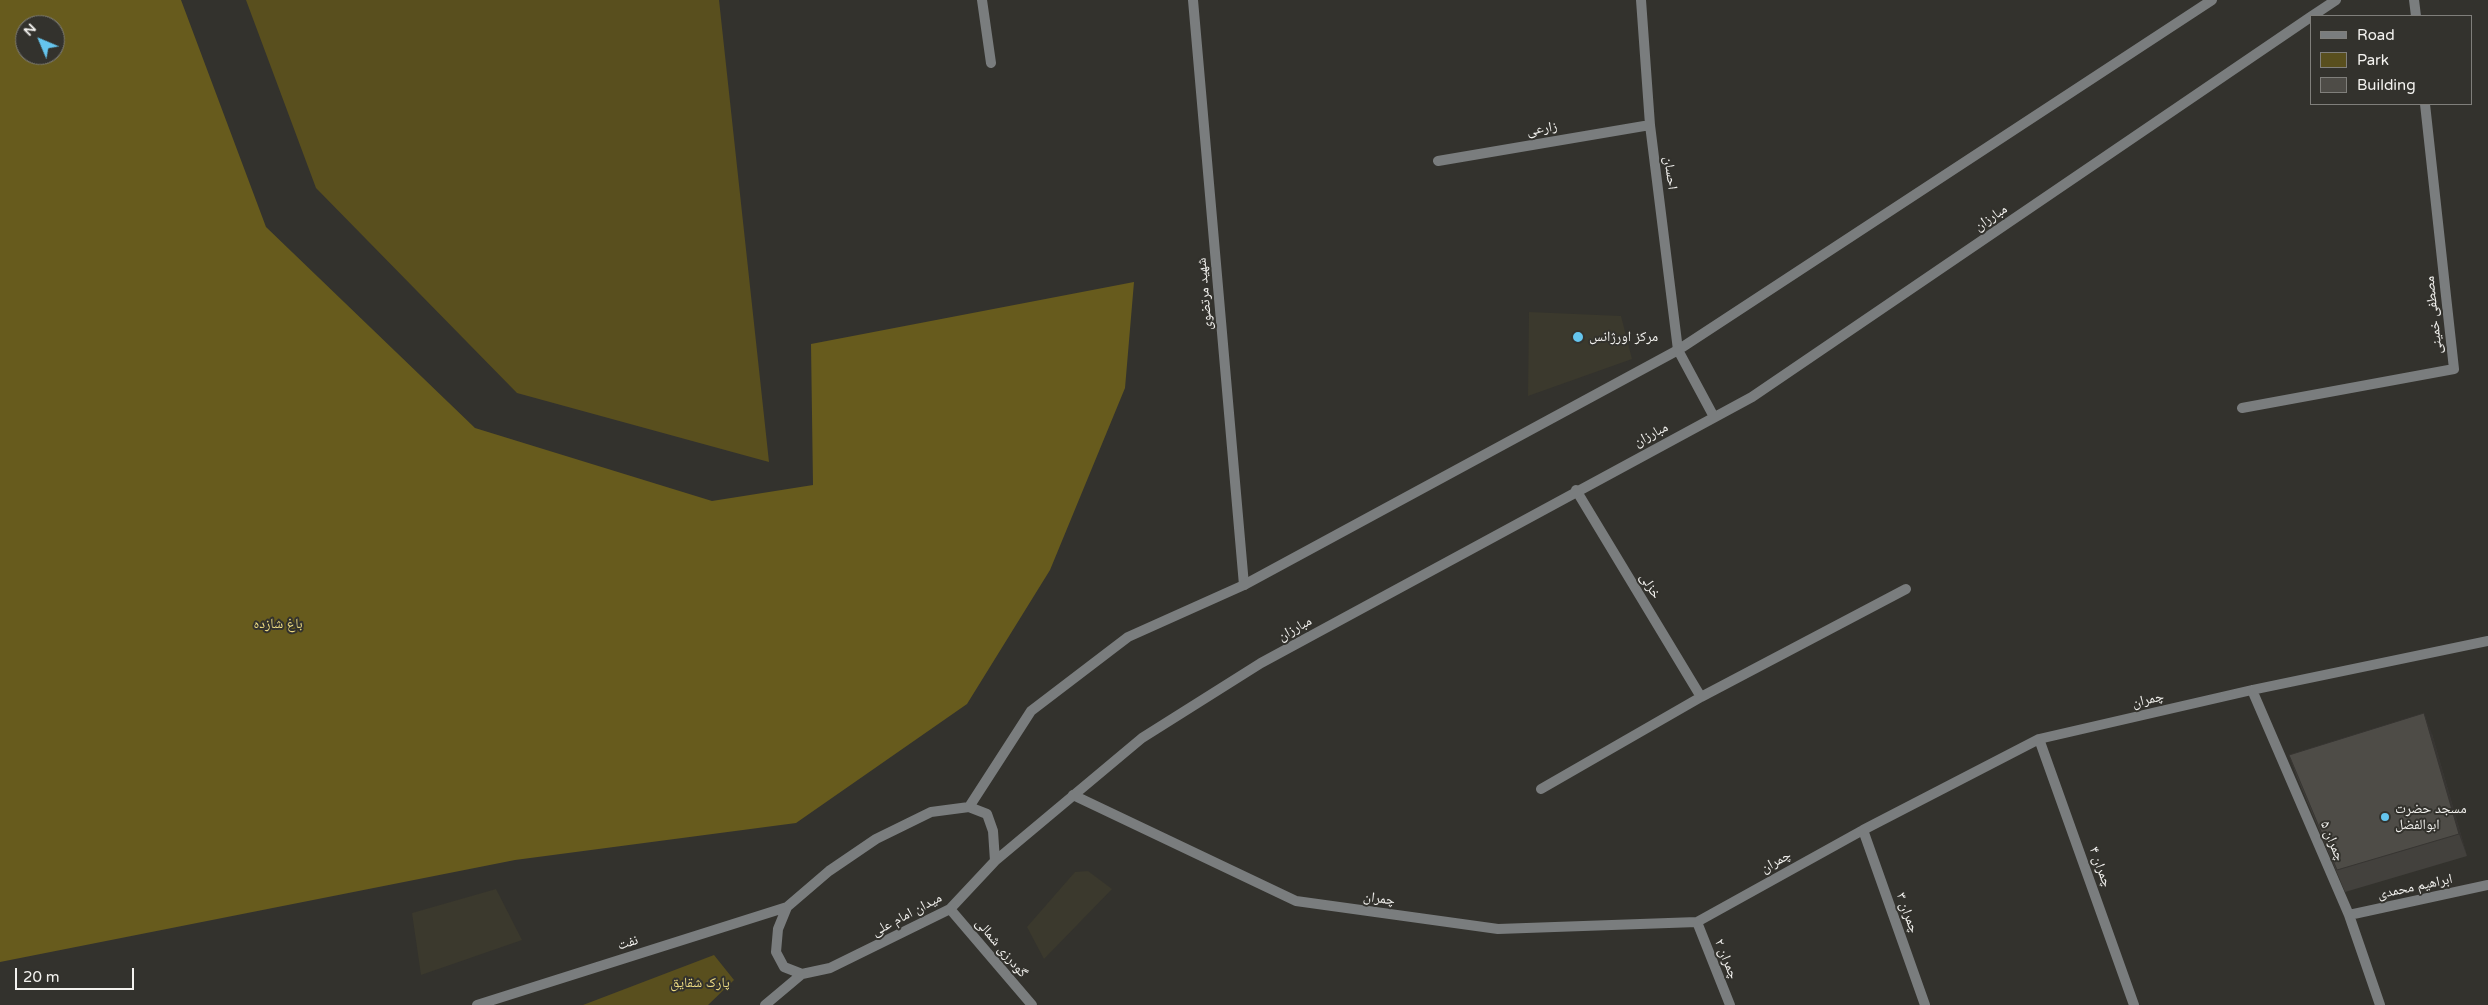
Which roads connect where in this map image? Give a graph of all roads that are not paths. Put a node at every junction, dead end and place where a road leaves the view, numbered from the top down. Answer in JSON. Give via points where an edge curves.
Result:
{"nodes":[{"id":1,"x":982,"y":0,"type":"edge"},
{"id":2,"x":1193,"y":0,"type":"edge"},
{"id":3,"x":1642,"y":0,"type":"edge"},
{"id":4,"x":2212,"y":0,"type":"edge"},
{"id":5,"x":2336,"y":0,"type":"edge"},
{"id":6,"x":2414,"y":0,"type":"edge"},
{"id":7,"x":2314,"y":15,"type":"edge"},
{"id":8,"x":2416,"y":15,"type":"edge"},
{"id":9,"x":2310,"y":17,"type":"edge"},
{"id":10,"x":991,"y":63,"type":"dead end"},
{"id":11,"x":2426,"y":105,"type":"edge"},
{"id":12,"x":1650,"y":125,"type":"junction"},
{"id":13,"x":1438,"y":161,"type":"dead end"},
{"id":14,"x":1678,"y":350,"type":"junction"},
{"id":15,"x":2242,"y":408,"type":"dead end"},
{"id":16,"x":1714,"y":417,"type":"junction"},
{"id":17,"x":1576,"y":490,"type":"junction"},
{"id":18,"x":1244,"y":585,"type":"junction"},
{"id":19,"x":1906,"y":589,"type":"dead end"},
{"id":20,"x":2488,"y":641,"type":"edge"},
{"id":21,"x":2252,"y":690,"type":"junction"},
{"id":22,"x":1701,"y":696,"type":"junction"},
{"id":23,"x":2039,"y":739,"type":"junction"},
{"id":24,"x":1541,"y":789,"type":"dead end"},
{"id":25,"x":1073,"y":795,"type":"junction"},
{"id":26,"x":969,"y":806,"type":"junction"},
{"id":27,"x":1862,"y":830,"type":"junction"},
{"id":28,"x":995,"y":861,"type":"junction"},
{"id":29,"x":2488,"y":885,"type":"edge"},
{"id":30,"x":787,"y":907,"type":"junction"},
{"id":31,"x":950,"y":909,"type":"junction"},
{"id":32,"x":2349,"y":915,"type":"junction"},
{"id":33,"x":1697,"y":922,"type":"junction"},
{"id":34,"x":802,"y":974,"type":"junction"},
{"id":35,"x":477,"y":1005,"type":"edge"},
{"id":36,"x":765,"y":1005,"type":"edge"},
{"id":37,"x":1032,"y":1005,"type":"edge"},
{"id":38,"x":1730,"y":1005,"type":"edge"},
{"id":39,"x":1925,"y":1005,"type":"edge"},
{"id":40,"x":2134,"y":1005,"type":"edge"},
{"id":41,"x":2380,"y":1005,"type":"edge"}],
"edges":[{"from":1,"to":10,"type":"street"},
{"from":2,"to":18,"type":"street","name":"شهید مرتضوی"},
{"from":3,"to":12,"type":"street","name":"احسان"},
{"from":4,"to":14,"type":"street"},
{"from":5,"to":7,"type":"street","name":"مبارزان"},
{"from":6,"to":8,"type":"street"},
{"from":9,"to":16,"type":"street","name":"مبارزان","via":[[1752,397]]},
{"from":11,"to":15,"type":"street","name":"مصطفی خمینی","via":[[2454,369]]},
{"from":12,"to":13,"type":"street","name":"زارعی"},
{"from":12,"to":14,"type":"street","name":"احسان"},
{"from":14,"to":16,"type":"street"},
{"from":14,"to":18,"type":"street"},
{"from":16,"to":17,"type":"street","name":"مبارزان"},
{"from":17,"to":22,"type":"street","name":"خزلی"},
{"from":17,"to":25,"type":"street","name":"مبارزان","via":[[1261,663],[1142,738]]},
{"from":18,"to":26,"type":"street","via":[[1128,637],[1031,711]]},
{"from":19,"to":22,"type":"street"},
{"from":20,"to":21,"type":"street","name":"چمران"},
{"from":21,"to":23,"type":"street","name":"چمران"},
{"from":21,"to":32,"type":"street","name":"چمران ۵"},
{"from":22,"to":24,"type":"street"},
{"from":23,"to":27,"type":"street","name":"چمران"},
{"from":23,"to":40,"type":"street","name":"چمران ۴"},
{"from":25,"to":28,"type":"street","name":"مبارزان"},
{"from":25,"to":33,"type":"street","name":"چمران","via":[[1296,901],[1498,930]]},
{"from":26,"to":28,"type":"street","via":[[987,814],[993,831]]},
{"from":26,"to":30,"type":"street","via":[[931,812],[876,839],[829,871]]},
{"from":27,"to":33,"type":"street","name":"چمران"},
{"from":27,"to":39,"type":"street","name":"چمران ۳"},
{"from":28,"to":31,"type":"street","name":"میدان امام علی"},
{"from":29,"to":32,"type":"street","name":"ابراهیم محمدی"},
{"from":30,"to":34,"type":"street","via":[[778,929],[776,952],[784,967]]},
{"from":30,"to":35,"type":"street","name":"نفت"},
{"from":31,"to":34,"type":"street","name":"میدان امام علی","via":[[860,956],[830,968]]},
{"from":31,"to":37,"type":"street","name":"گودرزی شمالی"},
{"from":32,"to":41,"type":"street","name":"چمران ۵"},
{"from":33,"to":38,"type":"street","name":"چمران ۲"},
{"from":34,"to":36,"type":"street"}]}
